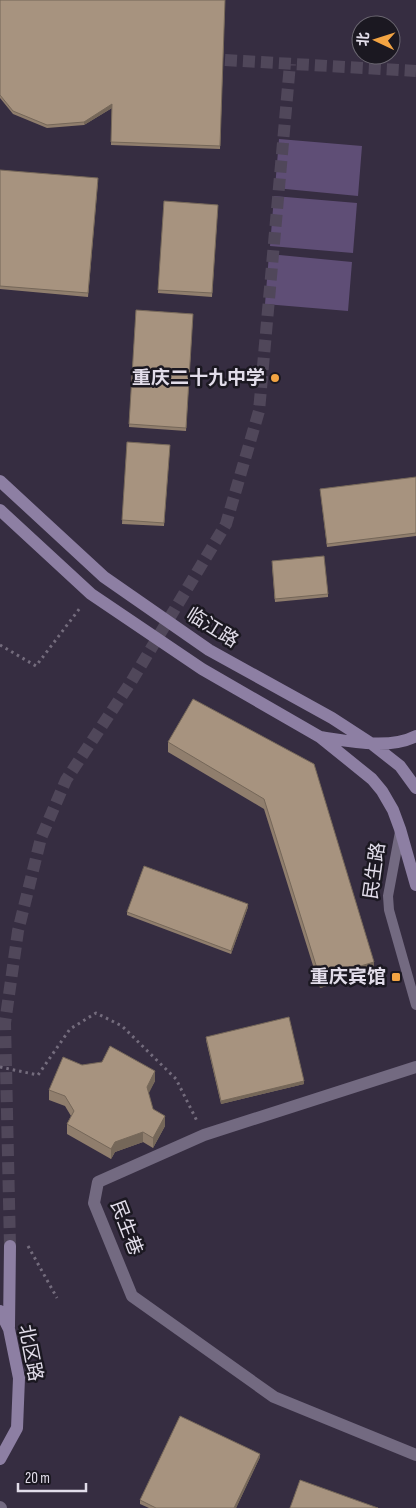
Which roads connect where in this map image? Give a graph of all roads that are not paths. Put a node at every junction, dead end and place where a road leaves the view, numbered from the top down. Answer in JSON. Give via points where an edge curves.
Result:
{"nodes":[{"id":1,"x":0,"y":481,"type":"edge"},
{"id":2,"x":0,"y":510,"type":"edge"},
{"id":3,"x":416,"y":736,"type":"edge"},
{"id":4,"x":320,"y":737,"type":"junction"},
{"id":5,"x":372,"y":744,"type":"junction"},
{"id":6,"x":416,"y":788,"type":"edge"},
{"id":7,"x":400,"y":828,"type":"junction"},
{"id":8,"x":416,"y":885,"type":"edge"},
{"id":9,"x":416,"y":1004,"type":"edge"},
{"id":10,"x":416,"y":1067,"type":"edge"},
{"id":11,"x":10,"y":1246,"type":"tunnel mouth"},
{"id":12,"x":0,"y":1312,"type":"edge"},
{"id":13,"x":9,"y":1329,"type":"junction"},
{"id":14,"x":416,"y":1455,"type":"edge"},
{"id":15,"x":0,"y":1459,"type":"edge"}],
"edges":[{"from":1,"to":5,"type":"main road","name":"临江路","via":[[104,577],[209,650],[332,718]]},
{"from":2,"to":4,"type":"main road","name":"临江路","via":[[91,594],[202,668]]},
{"from":3,"to":5,"type":"main road"},
{"from":4,"to":5,"type":"main road"},
{"from":4,"to":7,"type":"main road","name":"民生路","via":[[372,779],[393,810]]},
{"from":5,"to":6,"type":"main road","name":"临江路","via":[[400,766]]},
{"from":7,"to":8,"type":"main road","name":"民生路"},
{"from":7,"to":9,"type":"lane","name":"民生路","via":[[388,896],[389,910]]},
{"from":10,"to":14,"type":"street","name":"民生巷","via":[[204,1135],[98,1182],[94,1203],[132,1296],[274,1397]]},
{"from":11,"to":13,"type":"main road"},
{"from":12,"to":13,"type":"main road","name":"北区路"},
{"from":13,"to":15,"type":"main road","name":"北区路","via":[[19,1378],[16,1428]]}]}
